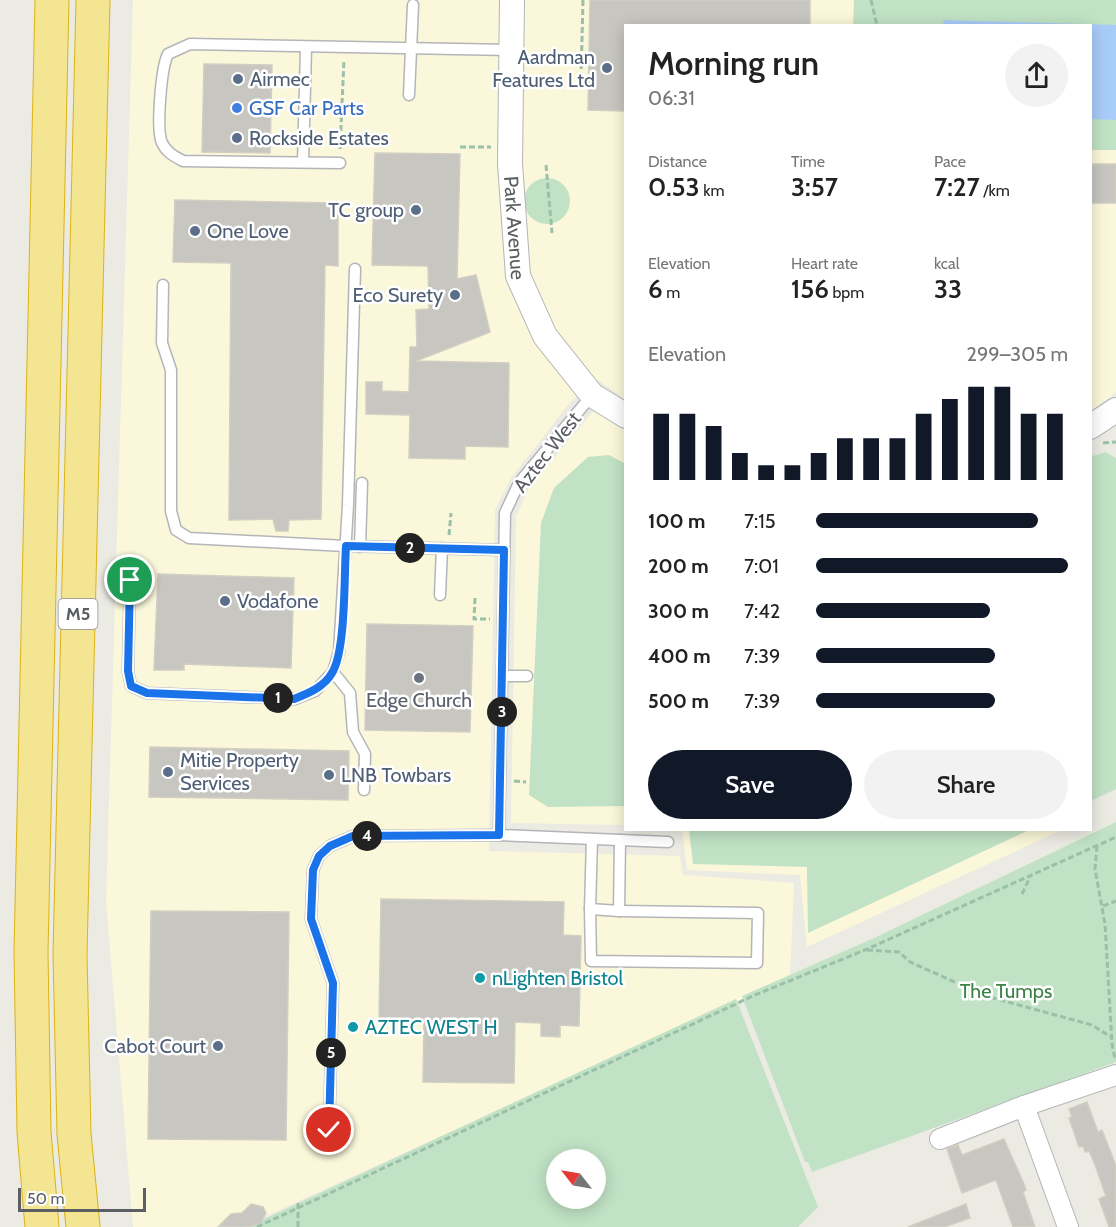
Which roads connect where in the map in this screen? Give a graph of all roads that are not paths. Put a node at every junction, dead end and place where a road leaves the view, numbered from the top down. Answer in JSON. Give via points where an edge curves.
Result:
{"nodes":[{"id":1,"x":52,"y":0,"type":"edge"},
{"id":2,"x":93,"y":0,"type":"edge"},
{"id":3,"x":512,"y":0,"type":"edge"},
{"id":4,"x":413,"y":5,"type":"dead end"},
{"id":5,"x":306,"y":48,"type":"junction"},
{"id":6,"x":411,"y":50,"type":"junction"},
{"id":7,"x":510,"y":50,"type":"junction"},
{"id":8,"x":409,"y":95,"type":"dead end"},
{"id":9,"x":303,"y":162,"type":"junction"},
{"id":10,"x":340,"y":163,"type":"road end"},
{"id":11,"x":355,"y":269,"type":"dead end"},
{"id":12,"x":163,"y":285,"type":"dead end"},
{"id":13,"x":592,"y":395,"type":"junction"},
{"id":14,"x":1115,"y":413,"type":"edge"},
{"id":15,"x":624,"y":415,"type":"edge"},
{"id":16,"x":1092,"y":426,"type":"edge"},
{"id":17,"x":362,"y":483,"type":"dead end"},
{"id":18,"x":346,"y":546,"type":"junction"},
{"id":19,"x":360,"y":546,"type":"junction"},
{"id":20,"x":445,"y":548,"type":"junction"},
{"id":21,"x":504,"y":550,"type":"junction"},
{"id":22,"x":130,"y":580,"type":"dead end"},
{"id":23,"x":440,"y":595,"type":"dead end"},
{"id":24,"x":333,"y":672,"type":"junction"},
{"id":25,"x":504,"y":676,"type":"junction"},
{"id":26,"x":527,"y":676,"type":"dead end"},
{"id":27,"x":364,"y":790,"type":"dead end"},
{"id":28,"x":499,"y":835,"type":"junction"},
{"id":29,"x":592,"y":839,"type":"junction"},
{"id":30,"x":620,"y":840,"type":"junction"},
{"id":31,"x":668,"y":842,"type":"dead end"},
{"id":32,"x":590,"y":909,"type":"junction"},
{"id":33,"x":619,"y":910,"type":"junction"},
{"id":34,"x":1116,"y":1075,"type":"edge"},
{"id":35,"x":1024,"y":1106,"type":"junction"},
{"id":36,"x":329,"y":1130,"type":"dead end"},
{"id":37,"x":940,"y":1139,"type":"dead end"},
{"id":38,"x":42,"y":1227,"type":"edge"},
{"id":39,"x":82,"y":1227,"type":"edge"},
{"id":40,"x":1068,"y":1227,"type":"edge"}],
"edges":[{"from":1,"to":38,"type":"highway","number":"M5","via":[[31,952],[34,1132]]},
{"from":2,"to":39,"type":"highway","number":"M5","via":[[70,954],[74,1134]]},
{"from":3,"to":7,"type":"street","name":"Park Avenue"},
{"from":4,"to":6,"type":"lane"},
{"from":5,"to":6,"type":"lane"},
{"from":5,"to":9,"type":"lane"},
{"from":5,"to":9,"type":"lane","via":[[190,44],[168,54],[161,78],[161,141],[169,154],[183,161]]},
{"from":6,"to":7,"type":"lane"},
{"from":6,"to":8,"type":"lane"},
{"from":7,"to":13,"type":"street","name":"Park Avenue","via":[[510,148],[518,276],[545,336]]},
{"from":9,"to":10,"type":"lane"},
{"from":11,"to":18,"type":"lane"},
{"from":12,"to":18,"type":"lane","via":[[162,343],[171,370],[171,511],[176,530],[189,538]]},
{"from":13,"to":15,"type":"street","name":"Park Avenue"},
{"from":13,"to":21,"type":"lane","name":"Aztec West","via":[[519,483],[505,513]]},
{"from":14,"to":16,"type":"street"},
{"from":17,"to":19,"type":"lane"},
{"from":18,"to":19,"type":"lane"},
{"from":18,"to":24,"type":"lane","via":[[339,652]]},
{"from":19,"to":20,"type":"lane"},
{"from":20,"to":21,"type":"lane"},
{"from":20,"to":23,"type":"lane"},
{"from":21,"to":25,"type":"lane","name":"Aztec West"},
{"from":22,"to":24,"type":"lane","via":[[131,686],[147,693],[294,699],[315,691]]},
{"from":24,"to":27,"type":"lane","via":[[350,693],[353,732],[364,754]]},
{"from":25,"to":26,"type":"lane"},
{"from":25,"to":28,"type":"lane","name":"Aztec West"},
{"from":28,"to":29,"type":"lane"},
{"from":28,"to":36,"type":"lane","via":[[353,836],[330,846],[319,856],[313,870],[311,919],[333,983]]},
{"from":29,"to":30,"type":"lane"},
{"from":29,"to":32,"type":"lane"},
{"from":30,"to":31,"type":"lane"},
{"from":30,"to":33,"type":"lane"},
{"from":32,"to":33,"type":"lane"},
{"from":32,"to":33,"type":"lane","via":[[591,961],[757,963],[758,913]]},
{"from":34,"to":35,"type":"street"},
{"from":35,"to":37,"type":"street"},
{"from":35,"to":40,"type":"street"}]}
